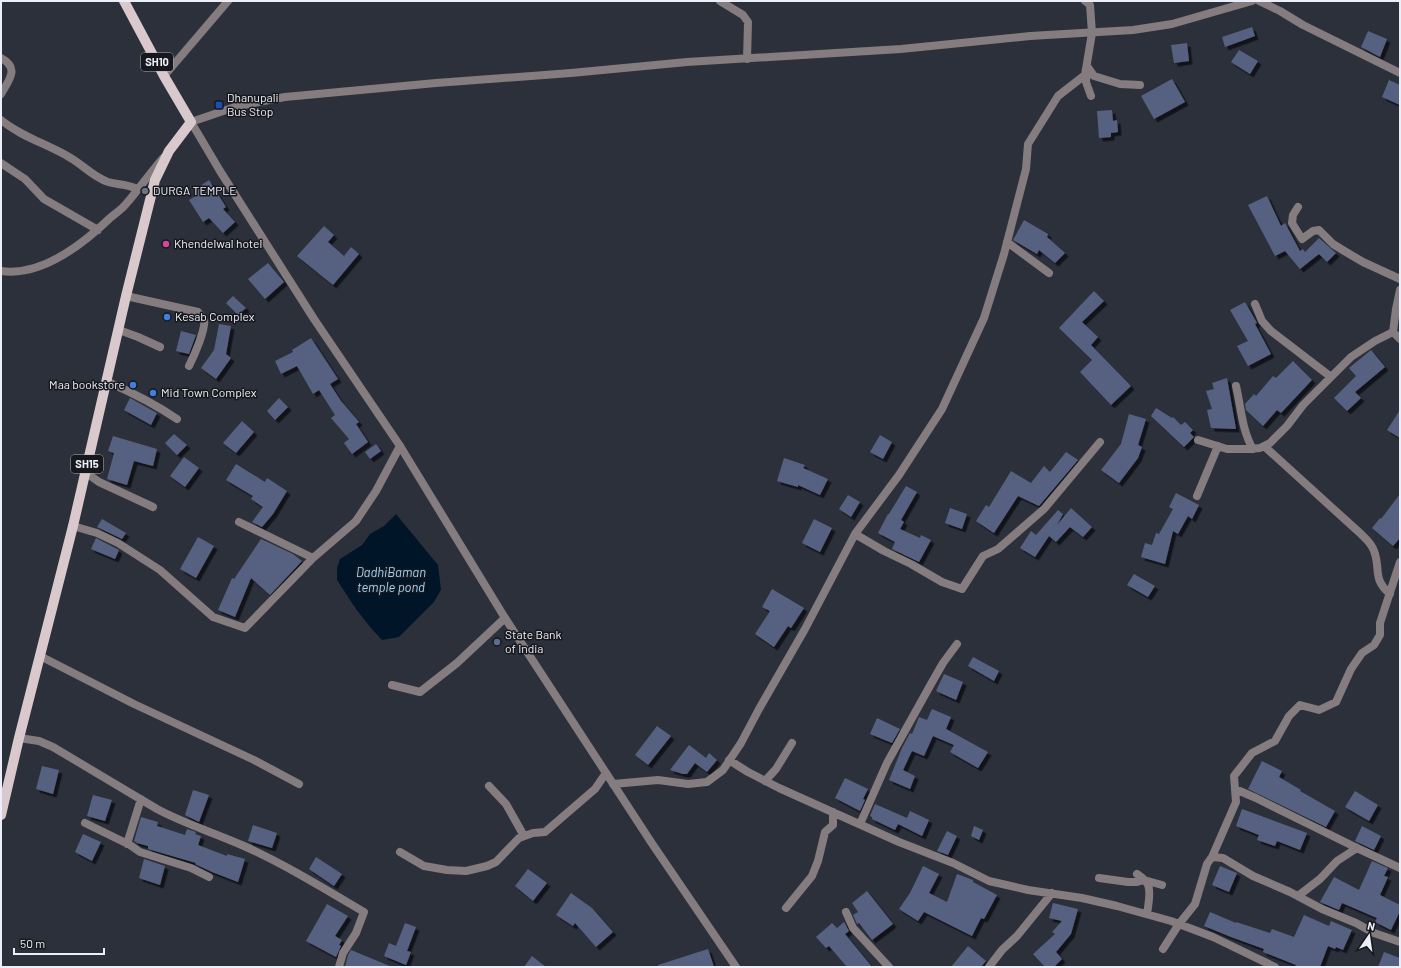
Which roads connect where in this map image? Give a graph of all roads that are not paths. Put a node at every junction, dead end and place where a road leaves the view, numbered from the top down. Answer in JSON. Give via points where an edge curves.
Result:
{"nodes":[{"id":1,"x":124,"y":1,"type":"edge"},
{"id":2,"x":228,"y":1,"type":"edge"},
{"id":3,"x":720,"y":1,"type":"edge"},
{"id":4,"x":1085,"y":1,"type":"edge"},
{"id":5,"x":1252,"y":1,"type":"edge"},
{"id":6,"x":1259,"y":1,"type":"edge"},
{"id":7,"x":1092,"y":33,"type":"junction"},
{"id":8,"x":1,"y":58,"type":"edge"},
{"id":9,"x":746,"y":59,"type":"junction"},
{"id":10,"x":1087,"y":66,"type":"junction"},
{"id":11,"x":1400,"y":73,"type":"edge"},
{"id":12,"x":164,"y":76,"type":"junction"},
{"id":13,"x":1140,"y":84,"type":"dead end"},
{"id":14,"x":1,"y":94,"type":"edge"},
{"id":15,"x":1091,"y":96,"type":"dead end"},
{"id":16,"x":1,"y":120,"type":"edge"},
{"id":17,"x":191,"y":122,"type":"junction"},
{"id":18,"x":169,"y":151,"type":"junction"},
{"id":19,"x":1,"y":163,"type":"edge"},
{"id":20,"x":137,"y":189,"type":"junction"},
{"id":21,"x":1298,"y":207,"type":"dead end"},
{"id":22,"x":98,"y":230,"type":"junction"},
{"id":23,"x":1008,"y":242,"type":"junction"},
{"id":24,"x":1,"y":271,"type":"edge"},
{"id":25,"x":1049,"y":273,"type":"dead end"},
{"id":26,"x":1400,"y":279,"type":"edge"},
{"id":27,"x":1400,"y":290,"type":"edge"},
{"id":28,"x":126,"y":296,"type":"junction"},
{"id":29,"x":1254,"y":304,"type":"dead end"},
{"id":30,"x":119,"y":330,"type":"junction"},
{"id":31,"x":1393,"y":332,"type":"junction"},
{"id":32,"x":1400,"y":339,"type":"edge"},
{"id":33,"x":160,"y":348,"type":"dead end"},
{"id":34,"x":189,"y":366,"type":"dead end"},
{"id":35,"x":1331,"y":377,"type":"junction"},
{"id":36,"x":106,"y":381,"type":"junction"},
{"id":37,"x":1236,"y":386,"type":"dead end"},
{"id":38,"x":177,"y":420,"type":"dead end"},
{"id":39,"x":1198,"y":440,"type":"dead end"},
{"id":40,"x":1100,"y":442,"type":"dead end"},
{"id":41,"x":400,"y":446,"type":"junction"},
{"id":42,"x":1218,"y":446,"type":"junction"},
{"id":43,"x":1264,"y":446,"type":"junction"},
{"id":44,"x":1253,"y":449,"type":"junction"},
{"id":45,"x":85,"y":472,"type":"junction"},
{"id":46,"x":1197,"y":496,"type":"dead end"},
{"id":47,"x":153,"y":507,"type":"dead end"},
{"id":48,"x":239,"y":522,"type":"dead end"},
{"id":49,"x":73,"y":526,"type":"junction"},
{"id":50,"x":855,"y":534,"type":"junction"},
{"id":51,"x":313,"y":558,"type":"junction"},
{"id":52,"x":1400,"y":562,"type":"edge"},
{"id":53,"x":1390,"y":594,"type":"junction"},
{"id":54,"x":505,"y":618,"type":"junction"},
{"id":55,"x":957,"y":644,"type":"dead end"},
{"id":56,"x":40,"y":656,"type":"junction"},
{"id":57,"x":392,"y":685,"type":"dead end"},
{"id":58,"x":19,"y":738,"type":"junction"},
{"id":59,"x":792,"y":743,"type":"dead end"},
{"id":60,"x":729,"y":760,"type":"junction"},
{"id":61,"x":606,"y":773,"type":"junction"},
{"id":62,"x":764,"y":781,"type":"junction"},
{"id":63,"x":299,"y":784,"type":"dead end"},
{"id":64,"x":613,"y":784,"type":"junction"},
{"id":65,"x":489,"y":786,"type":"dead end"},
{"id":66,"x":1235,"y":789,"type":"junction"},
{"id":67,"x":141,"y":799,"type":"junction"},
{"id":68,"x":833,"y":812,"type":"junction"},
{"id":69,"x":1,"y":815,"type":"edge"},
{"id":70,"x":85,"y":823,"type":"dead end"},
{"id":71,"x":860,"y":824,"type":"junction"},
{"id":72,"x":524,"y":836,"type":"junction"},
{"id":73,"x":126,"y":844,"type":"junction"},
{"id":74,"x":1357,"y":848,"type":"junction"},
{"id":75,"x":400,"y":852,"type":"dead end"},
{"id":76,"x":1212,"y":857,"type":"junction"},
{"id":77,"x":1400,"y":868,"type":"edge"},
{"id":78,"x":1137,"y":874,"type":"dead end"},
{"id":79,"x":209,"y":877,"type":"dead end"},
{"id":80,"x":1099,"y":878,"type":"dead end"},
{"id":81,"x":1144,"y":880,"type":"junction"},
{"id":82,"x":1162,"y":885,"type":"dead end"},
{"id":83,"x":1052,"y":893,"type":"junction"},
{"id":84,"x":1298,"y":896,"type":"junction"},
{"id":85,"x":786,"y":908,"type":"dead end"},
{"id":86,"x":846,"y":912,"type":"dead end"},
{"id":87,"x":1147,"y":914,"type":"junction"},
{"id":88,"x":1179,"y":924,"type":"junction"},
{"id":89,"x":1400,"y":942,"type":"edge"},
{"id":90,"x":1163,"y":949,"type":"dead end"},
{"id":91,"x":339,"y":967,"type":"edge"},
{"id":92,"x":736,"y":967,"type":"edge"},
{"id":93,"x":889,"y":967,"type":"edge"},
{"id":94,"x":989,"y":967,"type":"edge"},
{"id":95,"x":1275,"y":967,"type":"edge"}],
"edges":[{"from":1,"to":12,"type":"main road","number":"SH10"},
{"from":2,"to":12,"type":"street"},
{"from":3,"to":9,"type":"street","via":[[748,22]]},
{"from":4,"to":7,"type":"street","via":[[1090,5]]},
{"from":5,"to":7,"type":"street","via":[[1172,24]]},
{"from":6,"to":11,"type":"street"},
{"from":7,"to":9,"type":"street"},
{"from":7,"to":10,"type":"street"},
{"from":8,"to":14,"type":"street","via":[[10,64],[12,69]]},
{"from":9,"to":17,"type":"street","via":[[285,97],[238,106]]},
{"from":10,"to":13,"type":"street","via":[[1094,76],[1120,84]]},
{"from":10,"to":15,"type":"street","via":[[1086,82]]},
{"from":10,"to":23,"type":"street","via":[[1085,75],[1058,96],[1028,144],[1026,169]]},
{"from":12,"to":17,"type":"main road","number":"SH10"},
{"from":16,"to":20,"type":"street","via":[[17,131],[70,157],[107,181]]},
{"from":17,"to":18,"type":"main road","number":"SH15"},
{"from":17,"to":41,"type":"street","via":[[314,319]]},
{"from":18,"to":20,"type":"street"},
{"from":18,"to":28,"type":"main road","number":"SH15","via":[[155,180]]},
{"from":19,"to":22,"type":"street","via":[[25,179],[44,199]]},
{"from":20,"to":22,"type":"street","via":[[125,205]]},
{"from":21,"to":26,"type":"street","via":[[1292,223],[1302,239],[1319,230],[1333,244],[1352,256]]},
{"from":22,"to":24,"type":"street","via":[[59,258],[18,272]]},
{"from":23,"to":25,"type":"street"},
{"from":23,"to":50,"type":"street","via":[[984,318],[942,409],[899,475]]},
{"from":27,"to":31,"type":"street"},
{"from":28,"to":30,"type":"main road","number":"SH15"},
{"from":28,"to":34,"type":"street","via":[[198,312],[203,317],[199,343]]},
{"from":29,"to":35,"type":"street","via":[[1262,321],[1271,331]]},
{"from":30,"to":33,"type":"street"},
{"from":30,"to":36,"type":"main road","number":"SH15"},
{"from":31,"to":32,"type":"street"},
{"from":31,"to":35,"type":"street","via":[[1351,357]]},
{"from":35,"to":43,"type":"street","via":[[1303,405],[1287,426]]},
{"from":36,"to":38,"type":"street","via":[[159,407]]},
{"from":36,"to":45,"type":"main road","number":"SH15"},
{"from":37,"to":44,"type":"street","via":[[1244,429]]},
{"from":39,"to":42,"type":"street"},
{"from":40,"to":50,"type":"street","via":[[1044,509],[998,549],[983,556],[962,589],[942,582]]},
{"from":41,"to":51,"type":"street","via":[[376,492],[356,521]]},
{"from":41,"to":54,"type":"street"},
{"from":42,"to":44,"type":"street","via":[[1227,449]]},
{"from":42,"to":46,"type":"street"},
{"from":43,"to":44,"type":"street"},
{"from":43,"to":53,"type":"street","via":[[1371,544],[1375,552],[1378,577],[1382,587]]},
{"from":45,"to":47,"type":"street","via":[[99,482]]},
{"from":45,"to":49,"type":"main road","number":"SH15"},
{"from":48,"to":51,"type":"street"},
{"from":49,"to":51,"type":"street","via":[[118,543],[160,570],[213,617],[245,628]]},
{"from":49,"to":56,"type":"main road","number":"SH15"},
{"from":50,"to":60,"type":"street","via":[[805,629]]},
{"from":52,"to":53,"type":"street"},
{"from":53,"to":66,"type":"street","via":[[1380,623],[1380,635],[1374,645],[1362,653],[1351,669],[1336,702],[1319,710],[1300,705],[1274,741],[1252,753],[1234,776]]},
{"from":54,"to":57,"type":"street","via":[[420,692]]},
{"from":54,"to":61,"type":"street"},
{"from":55,"to":71,"type":"street","via":[[943,663],[887,763]]},
{"from":56,"to":58,"type":"main road","number":"SH15"},
{"from":56,"to":63,"type":"street"},
{"from":58,"to":67,"type":"street","via":[[39,741],[54,747]]},
{"from":58,"to":69,"type":"main road","number":"SH15"},
{"from":59,"to":62,"type":"street","via":[[776,769]]},
{"from":60,"to":62,"type":"street"},
{"from":60,"to":64,"type":"street","via":[[723,770],[707,782],[688,784],[658,780]]},
{"from":61,"to":64,"type":"street"},
{"from":61,"to":72,"type":"street","via":[[594,789],[544,832]]},
{"from":62,"to":68,"type":"street"},
{"from":64,"to":92,"type":"street"},
{"from":65,"to":72,"type":"street","via":[[506,804]]},
{"from":66,"to":74,"type":"street"},
{"from":66,"to":76,"type":"street","via":[[1236,802]]},
{"from":67,"to":73,"type":"street"},
{"from":67,"to":91,"type":"street","via":[[175,818],[244,846],[287,867],[364,912],[356,933],[343,953]]},
{"from":68,"to":71,"type":"street"},
{"from":68,"to":85,"type":"street","via":[[833,825],[825,832],[812,876]]},
{"from":70,"to":73,"type":"street"},
{"from":71,"to":83,"type":"street","via":[[989,881]]},
{"from":72,"to":75,"type":"street","via":[[496,862],[466,871],[424,866]]},
{"from":73,"to":79,"type":"street","via":[[140,852],[191,868]]},
{"from":74,"to":77,"type":"street"},
{"from":74,"to":84,"type":"street","via":[[1337,861],[1320,879]]},
{"from":76,"to":84,"type":"street","via":[[1223,858],[1253,876]]},
{"from":76,"to":88,"type":"street","via":[[1207,864],[1195,904]]},
{"from":78,"to":81,"type":"street"},
{"from":80,"to":81,"type":"street","via":[[1128,882]]},
{"from":81,"to":82,"type":"street"},
{"from":81,"to":87,"type":"street","via":[[1149,886]]},
{"from":83,"to":87,"type":"street"},
{"from":83,"to":94,"type":"street"},
{"from":84,"to":89,"type":"street","via":[[1374,933]]},
{"from":86,"to":93,"type":"street","via":[[853,928]]},
{"from":87,"to":88,"type":"street"},
{"from":88,"to":90,"type":"street"},
{"from":88,"to":95,"type":"street","via":[[1213,937]]}]}
